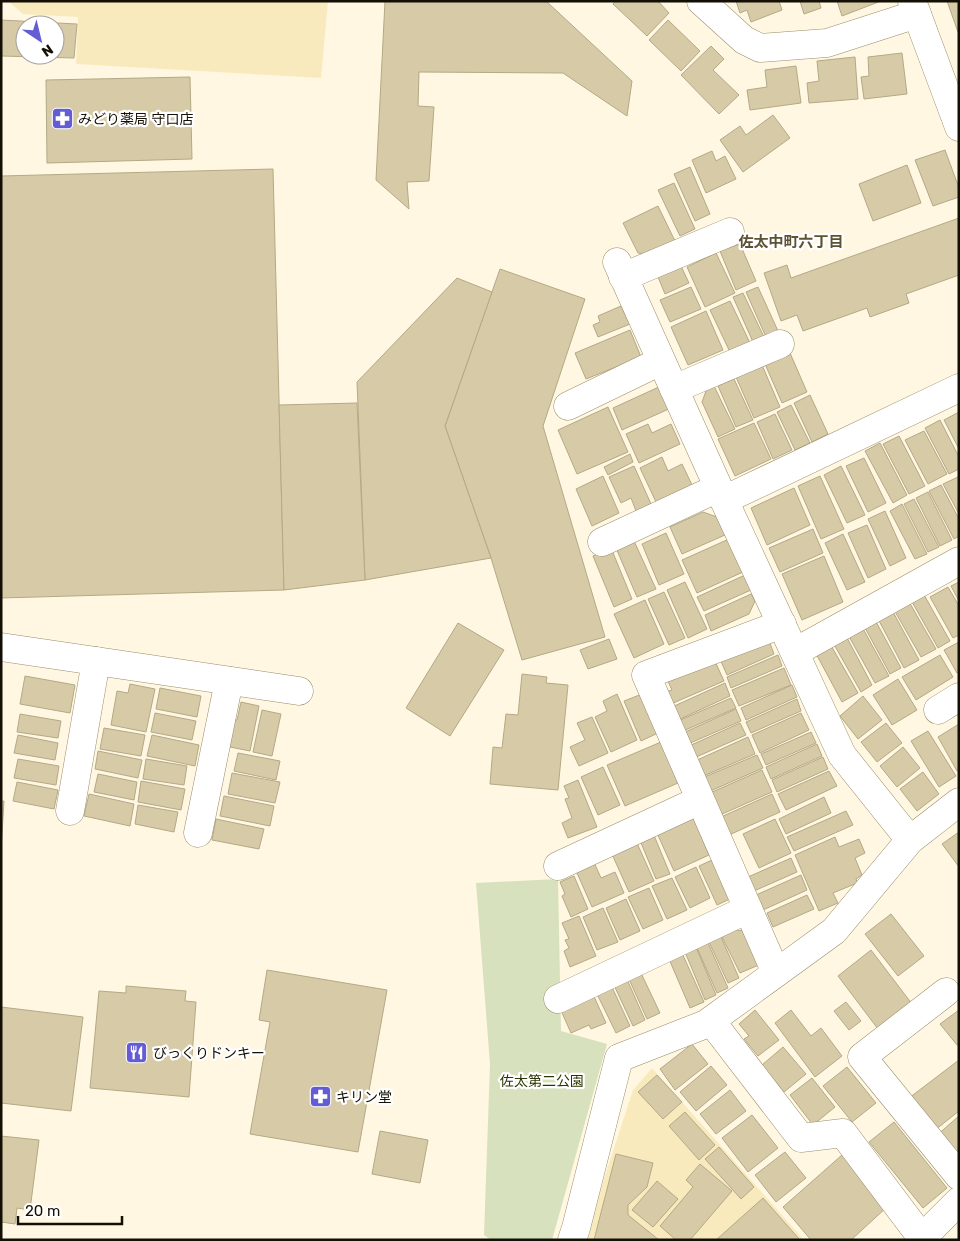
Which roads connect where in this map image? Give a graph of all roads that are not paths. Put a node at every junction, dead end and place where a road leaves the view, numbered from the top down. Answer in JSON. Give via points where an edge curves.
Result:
{"nodes":[{"id":1,"x":702,"y":1,"type":"edge"},
{"id":2,"x":915,"y":8,"type":"edge"},
{"id":3,"x":957,"y":119,"type":"edge"},
{"id":4,"x":730,"y":232,"type":"dead end"},
{"id":5,"x":780,"y":344,"type":"dead end"},
{"id":6,"x":661,"y":361,"type":"junction"},
{"id":7,"x":959,"y":388,"type":"edge"},
{"id":8,"x":674,"y":390,"type":"junction"},
{"id":9,"x":568,"y":406,"type":"dead end"},
{"id":10,"x":721,"y":494,"type":"junction"},
{"id":11,"x":602,"y":542,"type":"dead end"},
{"id":12,"x":959,"y":561,"type":"edge"},
{"id":13,"x":782,"y":624,"type":"junction"},
{"id":14,"x":1,"y":647,"type":"edge"},
{"id":15,"x":795,"y":652,"type":"junction"},
{"id":16,"x":96,"y":661,"type":"junction"},
{"id":17,"x":229,"y":681,"type":"junction"},
{"id":18,"x":299,"y":691,"type":"dead end"},
{"id":19,"x":700,"y":800,"type":"junction"},
{"id":20,"x":959,"y":802,"type":"edge"},
{"id":21,"x":70,"y":811,"type":"dead end"},
{"id":22,"x":198,"y":833,"type":"dead end"},
{"id":23,"x":910,"y":840,"type":"junction"},
{"id":24,"x":558,"y":866,"type":"dead end"},
{"id":25,"x":748,"y":909,"type":"junction"},
{"id":26,"x":776,"y":973,"type":"junction"},
{"id":27,"x":946,"y":992,"type":"dead end"},
{"id":28,"x":558,"y":999,"type":"dead end"},
{"id":29,"x":711,"y":1021,"type":"junction"},
{"id":30,"x":959,"y":1176,"type":"edge"},
{"id":31,"x":959,"y":1201,"type":"edge"},
{"id":32,"x":921,"y":1239,"type":"edge"},
{"id":33,"x":572,"y":1240,"type":"edge"}],
"edges":[{"from":1,"to":2,"type":"street","via":[[744,40],[760,48],[827,43]]},
{"from":2,"to":3,"type":"street"},
{"from":4,"to":6,"type":"street","via":[[620,269]]},
{"from":5,"to":8,"type":"street"},
{"from":6,"to":8,"type":"street"},
{"from":6,"to":9,"type":"street"},
{"from":7,"to":10,"type":"street"},
{"from":8,"to":10,"type":"street"},
{"from":10,"to":11,"type":"street"},
{"from":10,"to":13,"type":"street"},
{"from":12,"to":15,"type":"street"},
{"from":13,"to":15,"type":"street"},
{"from":13,"to":19,"type":"street","via":[[646,675]]},
{"from":14,"to":16,"type":"street"},
{"from":15,"to":23,"type":"street","via":[[842,755]]},
{"from":16,"to":17,"type":"street"},
{"from":16,"to":21,"type":"street"},
{"from":17,"to":18,"type":"street"},
{"from":17,"to":22,"type":"street"},
{"from":19,"to":24,"type":"street"},
{"from":19,"to":25,"type":"street"},
{"from":20,"to":23,"type":"street"},
{"from":23,"to":26,"type":"street","via":[[834,931]]},
{"from":25,"to":26,"type":"street"},
{"from":25,"to":28,"type":"street"},
{"from":26,"to":29,"type":"street"},
{"from":27,"to":30,"type":"street","via":[[862,1057]]},
{"from":29,"to":32,"type":"street","via":[[801,1138],[843,1133]]},
{"from":29,"to":33,"type":"street","via":[[619,1058]]},
{"from":31,"to":32,"type":"street"}]}
